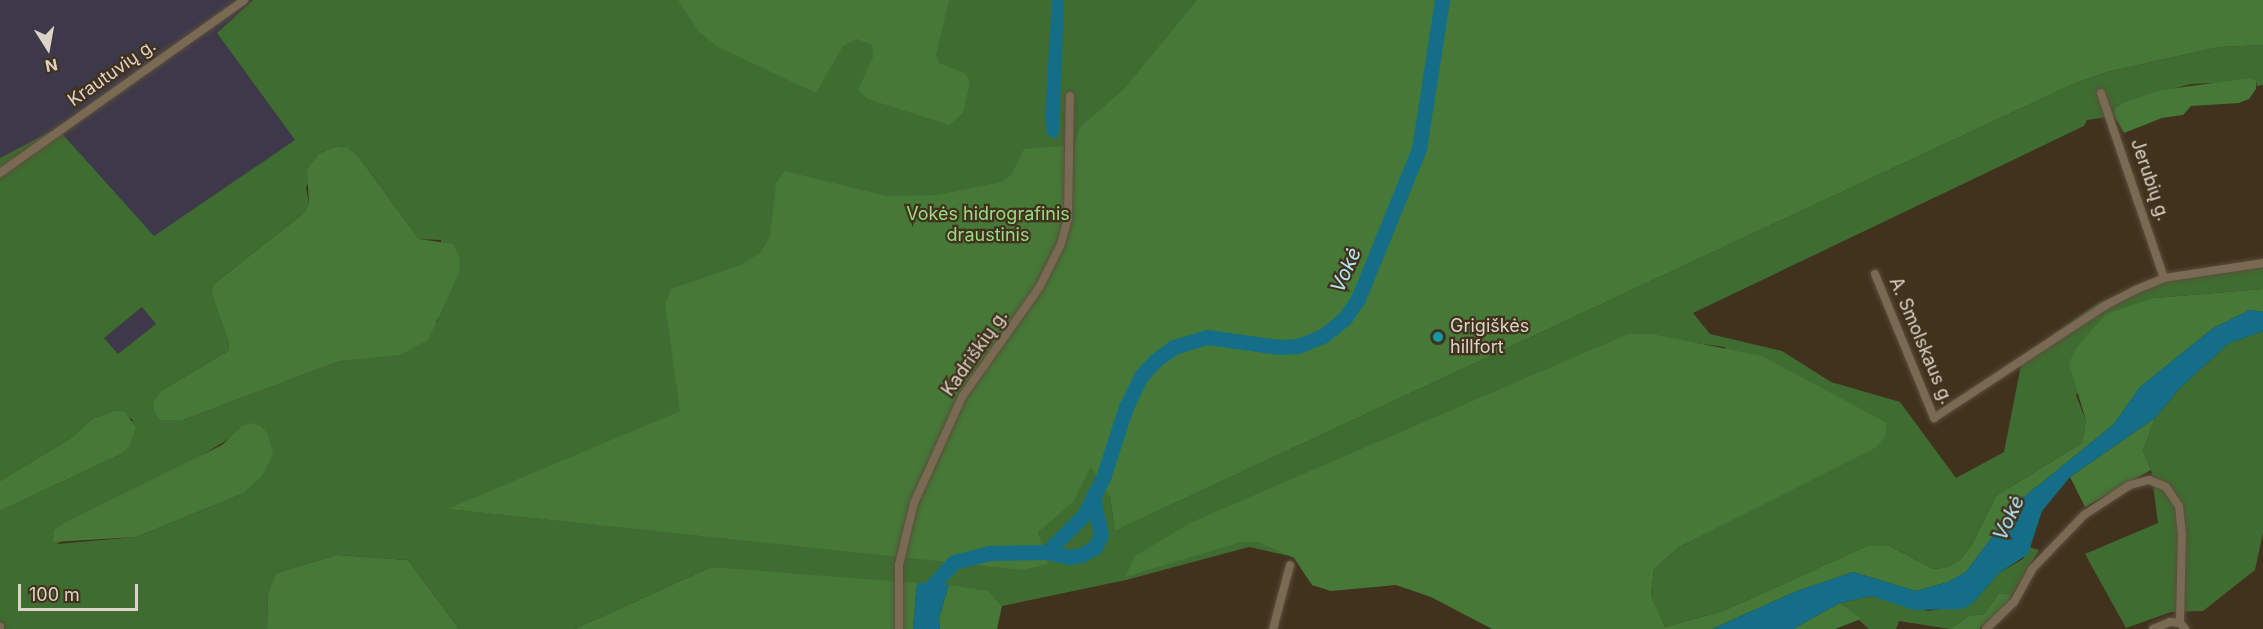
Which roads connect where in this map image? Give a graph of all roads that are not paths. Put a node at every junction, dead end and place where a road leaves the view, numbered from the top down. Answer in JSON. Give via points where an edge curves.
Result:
{"nodes":[{"id":1,"x":244,"y":0,"type":"edge"},
{"id":2,"x":2101,"y":93,"type":"dead end"},
{"id":3,"x":1070,"y":96,"type":"dead end"},
{"id":4,"x":0,"y":173,"type":"edge"},
{"id":5,"x":2263,"y":263,"type":"edge"},
{"id":6,"x":1875,"y":274,"type":"dead end"},
{"id":7,"x":2164,"y":278,"type":"junction"},
{"id":8,"x":1290,"y":565,"type":"dead end"},
{"id":9,"x":2182,"y":626,"type":"edge"},
{"id":10,"x":899,"y":629,"type":"edge"},
{"id":11,"x":1273,"y":629,"type":"edge"},
{"id":12,"x":1986,"y":629,"type":"edge"},
{"id":13,"x":2153,"y":629,"type":"edge"}],
"edges":[{"from":1,"to":4,"type":"street","name":"Krautuvių g."},
{"from":2,"to":7,"type":"street","name":"Jerubių g."},
{"from":3,"to":10,"type":"street","name":"Kadriškių g.","via":[[1068,218],[1061,244],[1039,288],[962,397],[918,493],[899,565]]},
{"from":5,"to":7,"type":"street"},
{"from":6,"to":7,"type":"street","name":"A. Smolskaus g.","via":[[1935,418],[2106,305]]},
{"from":8,"to":11,"type":"street"},
{"from":9,"to":12,"type":"street","via":[[2179,506],[2166,487],[2149,480],[2130,485],[2084,515],[2032,569],[2014,602]]},
{"from":9,"to":13,"type":"street","via":[[2163,622]]}]}
